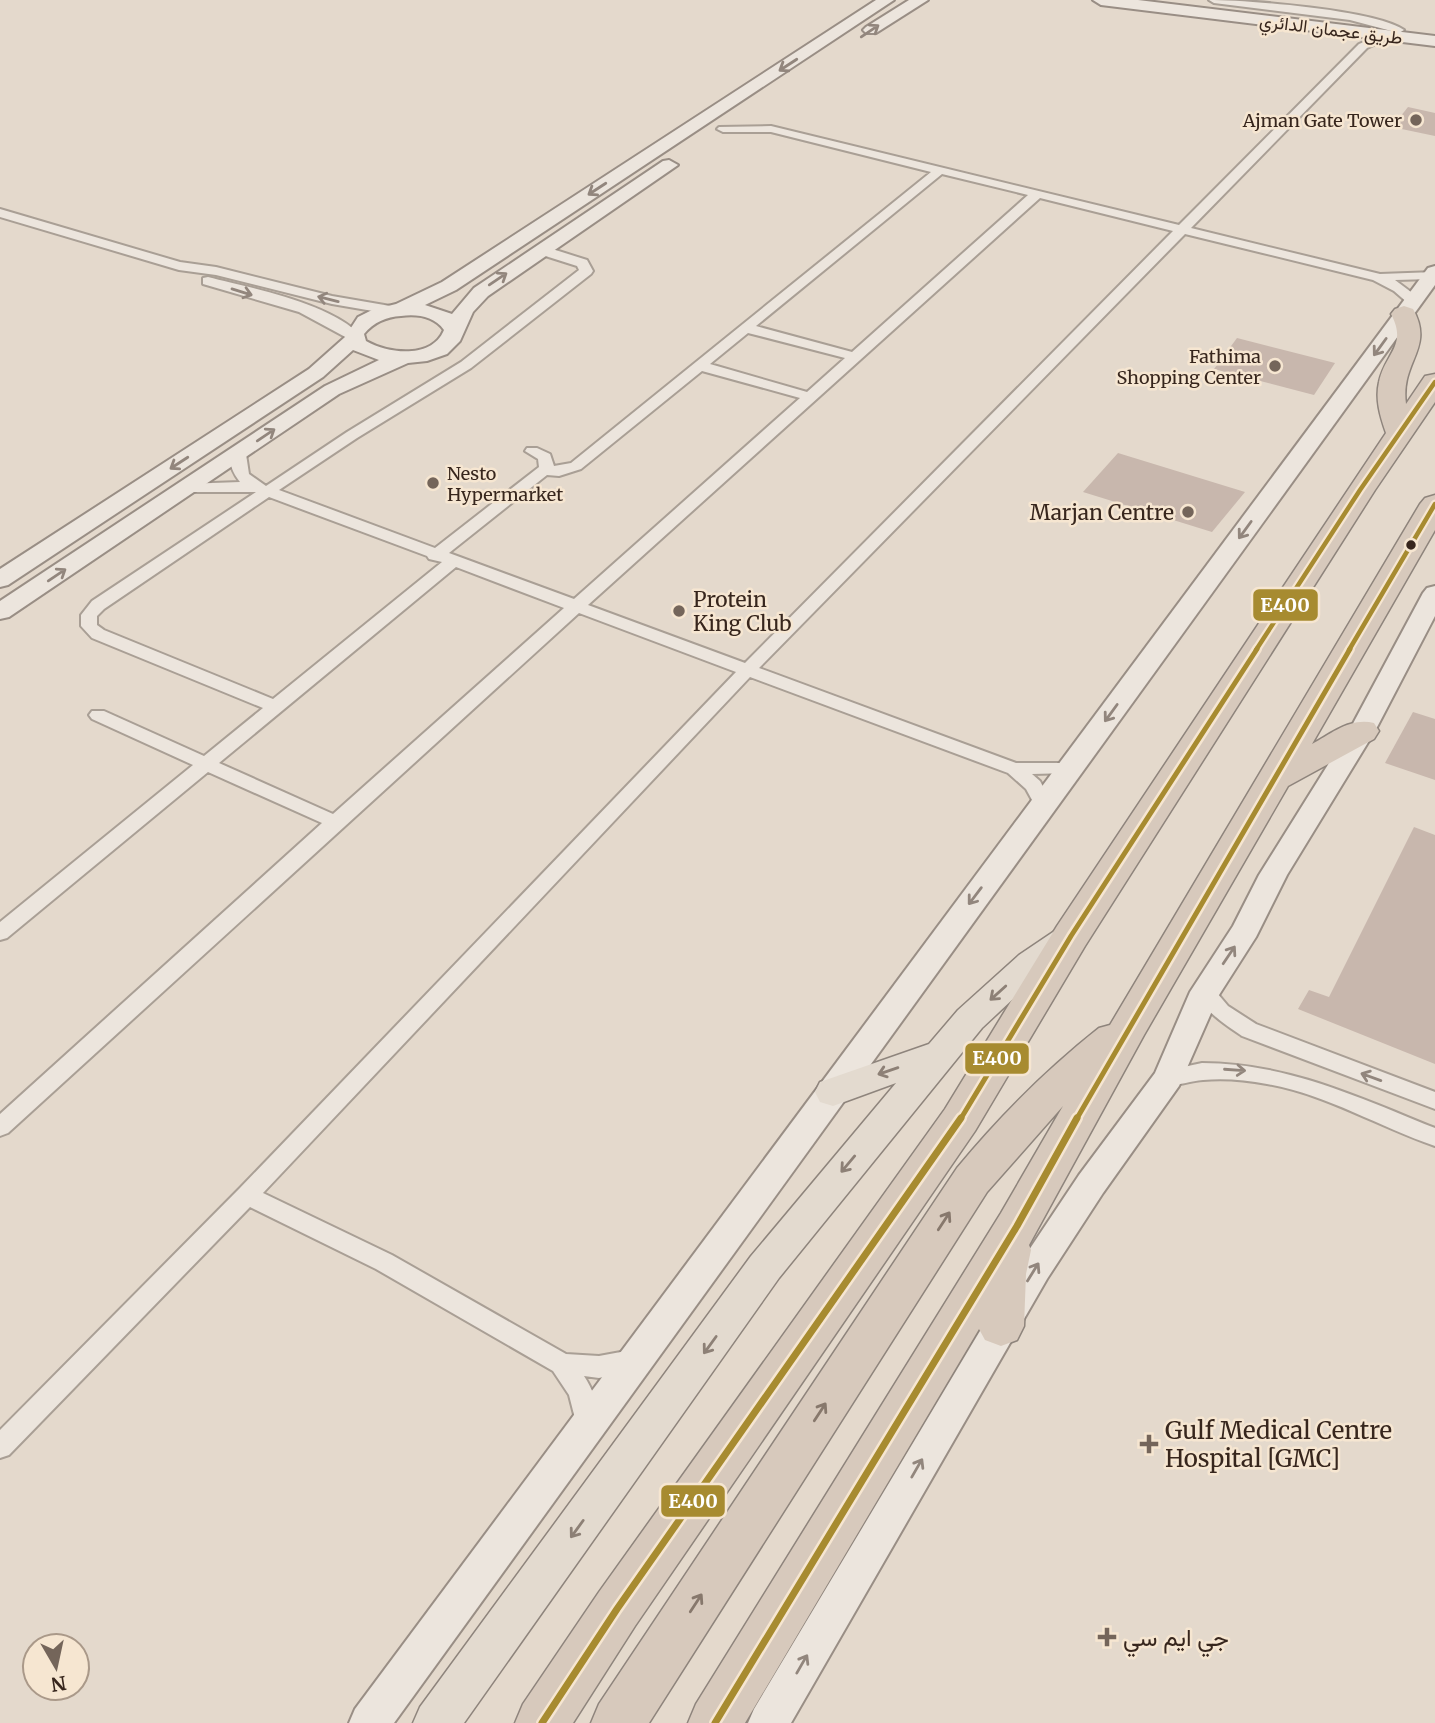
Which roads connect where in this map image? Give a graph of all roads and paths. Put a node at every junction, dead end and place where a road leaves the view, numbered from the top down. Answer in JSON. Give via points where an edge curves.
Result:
{"nodes":[{"id":1,"x":886,"y":0,"type":"edge"},
{"id":2,"x":920,"y":0,"type":"edge"},
{"id":3,"x":1101,"y":0,"type":"edge"},
{"id":4,"x":1153,"y":0,"type":"edge"},
{"id":5,"x":1214,"y":0,"type":"edge"},
{"id":6,"x":1342,"y":30,"type":"junction"},
{"id":7,"x":1392,"y":33,"type":"junction"},
{"id":8,"x":1435,"y":34,"type":"edge"},
{"id":9,"x":1435,"y":41,"type":"edge"},
{"id":10,"x":820,"y":44,"type":"junction"},
{"id":11,"x":1363,"y":46,"type":"junction"},
{"id":12,"x":753,"y":112,"type":"joint"},
{"id":13,"x":771,"y":129,"type":"junction"},
{"id":14,"x":717,"y":133,"type":"joint"},
{"id":15,"x":689,"y":152,"type":"dead end"},
{"id":16,"x":940,"y":170,"type":"junction"},
{"id":17,"x":1038,"y":193,"type":"junction"},
{"id":18,"x":2,"y":215,"type":"edge"},
{"id":19,"x":1182,"y":229,"type":"junction"},
{"id":20,"x":541,"y":250,"type":"junction"},
{"id":21,"x":179,"y":266,"type":"junction"},
{"id":22,"x":1434,"y":274,"type":"edge"},
{"id":23,"x":1377,"y":277,"type":"junction"},
{"id":24,"x":1409,"y":307,"type":"junction"},
{"id":25,"x":398,"y":310,"type":"junction"},
{"id":26,"x":746,"y":328,"type":"junction"},
{"id":27,"x":454,"y":330,"type":"junction"},
{"id":28,"x":354,"y":338,"type":"junction"},
{"id":29,"x":856,"y":357,"type":"junction"},
{"id":30,"x":402,"y":358,"type":"junction"},
{"id":31,"x":701,"y":366,"type":"junction"},
{"id":32,"x":1435,"y":382,"type":"edge"},
{"id":33,"x":811,"y":397,"type":"junction"},
{"id":34,"x":1400,"y":433,"type":"junction"},
{"id":35,"x":533,"y":451,"type":"dead end"},
{"id":36,"x":238,"y":454,"type":"junction"},
{"id":37,"x":544,"y":470,"type":"junction"},
{"id":38,"x":190,"y":487,"type":"junction"},
{"id":39,"x":261,"y":490,"type":"junction"},
{"id":40,"x":1435,"y":504,"type":"edge"},
{"id":41,"x":443,"y":559,"type":"junction"},
{"id":42,"x":0,"y":580,"type":"edge"},
{"id":43,"x":1435,"y":593,"type":"edge"},
{"id":44,"x":575,"y":608,"type":"junction"},
{"id":45,"x":0,"y":612,"type":"edge"},
{"id":46,"x":747,"y":671,"type":"junction"},
{"id":47,"x":276,"y":707,"type":"junction"},
{"id":48,"x":98,"y":715,"type":"dead end"},
{"id":49,"x":1362,"y":731,"type":"junction"},
{"id":50,"x":207,"y":764,"type":"junction"},
{"id":51,"x":1071,"y":767,"type":"junction"},
{"id":52,"x":1014,"y":769,"type":"junction"},
{"id":53,"x":1272,"y":780,"type":"junction"},
{"id":54,"x":1044,"y":805,"type":"junction"},
{"id":55,"x":335,"y":822,"type":"junction"},
{"id":56,"x":0,"y":933,"type":"edge"},
{"id":57,"x":1071,"y":936,"type":"junction"},
{"id":58,"x":1205,"y":992,"type":"junction"},
{"id":59,"x":1128,"y":1028,"type":"junction"},
{"id":60,"x":943,"y":1053,"type":"junction"},
{"id":61,"x":1316,"y":1057,"type":"junction"},
{"id":62,"x":1168,"y":1079,"type":"junction"},
{"id":63,"x":1300,"y":1085,"type":"junction"},
{"id":64,"x":833,"y":1092,"type":"junction"},
{"id":65,"x":1435,"y":1101,"type":"edge"},
{"id":66,"x":0,"y":1127,"type":"edge"},
{"id":67,"x":1435,"y":1137,"type":"edge"},
{"id":68,"x":247,"y":1195,"type":"junction"},
{"id":69,"x":1017,"y":1226,"type":"junction"},
{"id":70,"x":1001,"y":1325,"type":"junction"},
{"id":71,"x":637,"y":1360,"type":"junction"},
{"id":72,"x":562,"y":1364,"type":"junction"},
{"id":73,"x":588,"y":1426,"type":"junction"},
{"id":74,"x":0,"y":1447,"type":"edge"},
{"id":75,"x":369,"y":1723,"type":"edge"},
{"id":76,"x":436,"y":1723,"type":"edge"},
{"id":77,"x":542,"y":1723,"type":"edge"},
{"id":78,"x":618,"y":1723,"type":"edge"},
{"id":79,"x":715,"y":1723,"type":"edge"},
{"id":80,"x":768,"y":1723,"type":"edge"}],
"edges":[{"from":1,"to":10,"type":"main road"},
{"from":10,"to":2,"type":"main road","one_way":true,"via":[[830,52],[814,67]]},
{"from":3,"to":6,"type":"main road","name":"طريق عجمان الدائري"},
{"from":4,"to":7,"type":"main road","name":"طريق عجمان الدائري"},
{"from":5,"to":7,"type":"street","via":[[1350,17]]},
{"from":6,"to":7,"type":"main road","name":"طريق عجمان الدائري"},
{"from":6,"to":11,"type":"street"},
{"from":7,"to":8,"type":"main road","name":"طريق عجمان الدائري"},
{"from":7,"to":9,"type":"main road","name":"طريق عجمان الدائري"},
{"from":7,"to":11,"type":"street"},
{"from":10,"to":25,"type":"main road","one_way":true,"via":[[449,286]]},
{"from":11,"to":19,"type":"street"},
{"from":12,"to":13,"type":"street"},
{"from":12,"to":14,"type":"main road"},
{"from":13,"to":14,"type":"street"},
{"from":13,"to":16,"type":"street"},
{"from":15,"to":20,"type":"main road"},
{"from":16,"to":17,"type":"street"},
{"from":16,"to":26,"type":"street"},
{"from":17,"to":19,"type":"street"},
{"from":17,"to":29,"type":"street"},
{"from":18,"to":21,"type":"street"},
{"from":19,"to":23,"type":"street"},
{"from":19,"to":46,"type":"street"},
{"from":27,"to":20,"type":"main road","one_way":true,"via":[[481,292]]},
{"from":20,"to":39,"type":"street","via":[[582,264],[586,271],[466,365]]},
{"from":25,"to":21,"type":"street","one_way":true},
{"from":21,"to":28,"type":"street","one_way":true,"via":[[207,281],[324,318]]},
{"from":22,"to":23,"type":"street"},
{"from":22,"to":24,"type":"main road"},
{"from":23,"to":24,"type":"street","via":[[1399,288]]},
{"from":24,"to":34,"type":"highway","via":[[1412,342],[1391,391]]},
{"from":24,"to":51,"type":"main road","one_way":true},
{"from":25,"to":27,"type":"main road","via":[[441,316]]},
{"from":25,"to":28,"type":"main road","via":[[369,318],[357,328]]},
{"from":26,"to":29,"type":"street"},
{"from":26,"to":31,"type":"street"},
{"from":27,"to":30,"type":"main road","via":[[444,346]]},
{"from":28,"to":30,"type":"main road","via":[[370,353]]},
{"from":28,"to":42,"type":"main road","one_way":true,"via":[[316,373]]},
{"from":29,"to":33,"type":"street"},
{"from":36,"to":30,"type":"main road","one_way":true,"via":[[332,390]]},
{"from":31,"to":33,"type":"street"},
{"from":31,"to":37,"type":"street","via":[[576,466]]},
{"from":32,"to":34,"type":"highway"},
{"from":33,"to":44,"type":"street"},
{"from":34,"to":57,"type":"highway"},
{"from":35,"to":37,"type":"street","via":[[545,457]]},
{"from":36,"to":38,"type":"main road"},
{"from":36,"to":39,"type":"street","via":[[242,476]]},
{"from":37,"to":41,"type":"street"},
{"from":38,"to":39,"type":"street"},
{"from":45,"to":38,"type":"main road","one_way":true},
{"from":39,"to":41,"type":"street"},
{"from":39,"to":47,"type":"street","via":[[98,605],[88,620],[98,634]]},
{"from":40,"to":53,"type":"highway"},
{"from":41,"to":44,"type":"street"},
{"from":41,"to":47,"type":"street"},
{"from":43,"to":49,"type":"main road"},
{"from":44,"to":46,"type":"street"},
{"from":44,"to":55,"type":"street"},
{"from":46,"to":52,"type":"street"},
{"from":46,"to":68,"type":"street"},
{"from":47,"to":50,"type":"street"},
{"from":48,"to":50,"type":"street"},
{"from":49,"to":53,"type":"highway"},
{"from":58,"to":49,"type":"main road","one_way":true},
{"from":50,"to":55,"type":"street"},
{"from":50,"to":56,"type":"street"},
{"from":51,"to":52,"type":"street"},
{"from":51,"to":54,"type":"main road"},
{"from":52,"to":54,"type":"street","via":[[1032,785]]},
{"from":53,"to":59,"type":"highway"},
{"from":54,"to":64,"type":"main road","one_way":true},
{"from":55,"to":66,"type":"street"},
{"from":57,"to":60,"type":"main road","one_way":true,"via":[[994,996]]},
{"from":57,"to":77,"type":"highway","via":[[960,1120]]},
{"from":58,"to":61,"type":"street","via":[[1221,1011],[1249,1030]]},
{"from":58,"to":62,"type":"main road"},
{"from":59,"to":69,"type":"highway"},
{"from":78,"to":59,"type":"highway","one_way":true,"via":[[972,1180],[1061,1081]]},
{"from":60,"to":64,"type":"main road","one_way":true},
{"from":60,"to":76,"type":"main road","one_way":true,"via":[[765,1267]]},
{"from":61,"to":63,"type":"street","via":[[1305,1057],[1292,1068]]},
{"from":65,"to":61,"type":"street","one_way":true},
{"from":62,"to":63,"type":"street","one_way":true,"via":[[1203,1070],[1231,1070]]},
{"from":70,"to":62,"type":"main road","one_way":true,"via":[[1091,1184]]},
{"from":63,"to":67,"type":"street"},
{"from":64,"to":71,"type":"main road"},
{"from":68,"to":72,"type":"street","via":[[384,1262]]},
{"from":68,"to":74,"type":"street"},
{"from":69,"to":70,"type":"highway","via":[[1004,1274]]},
{"from":69,"to":79,"type":"highway"},
{"from":80,"to":70,"type":"main road","one_way":true},
{"from":71,"to":72,"type":"street","via":[[599,1367]]},
{"from":71,"to":73,"type":"main road"},
{"from":72,"to":73,"type":"street","via":[[581,1392]]},
{"from":73,"to":75,"type":"main road"}]}
